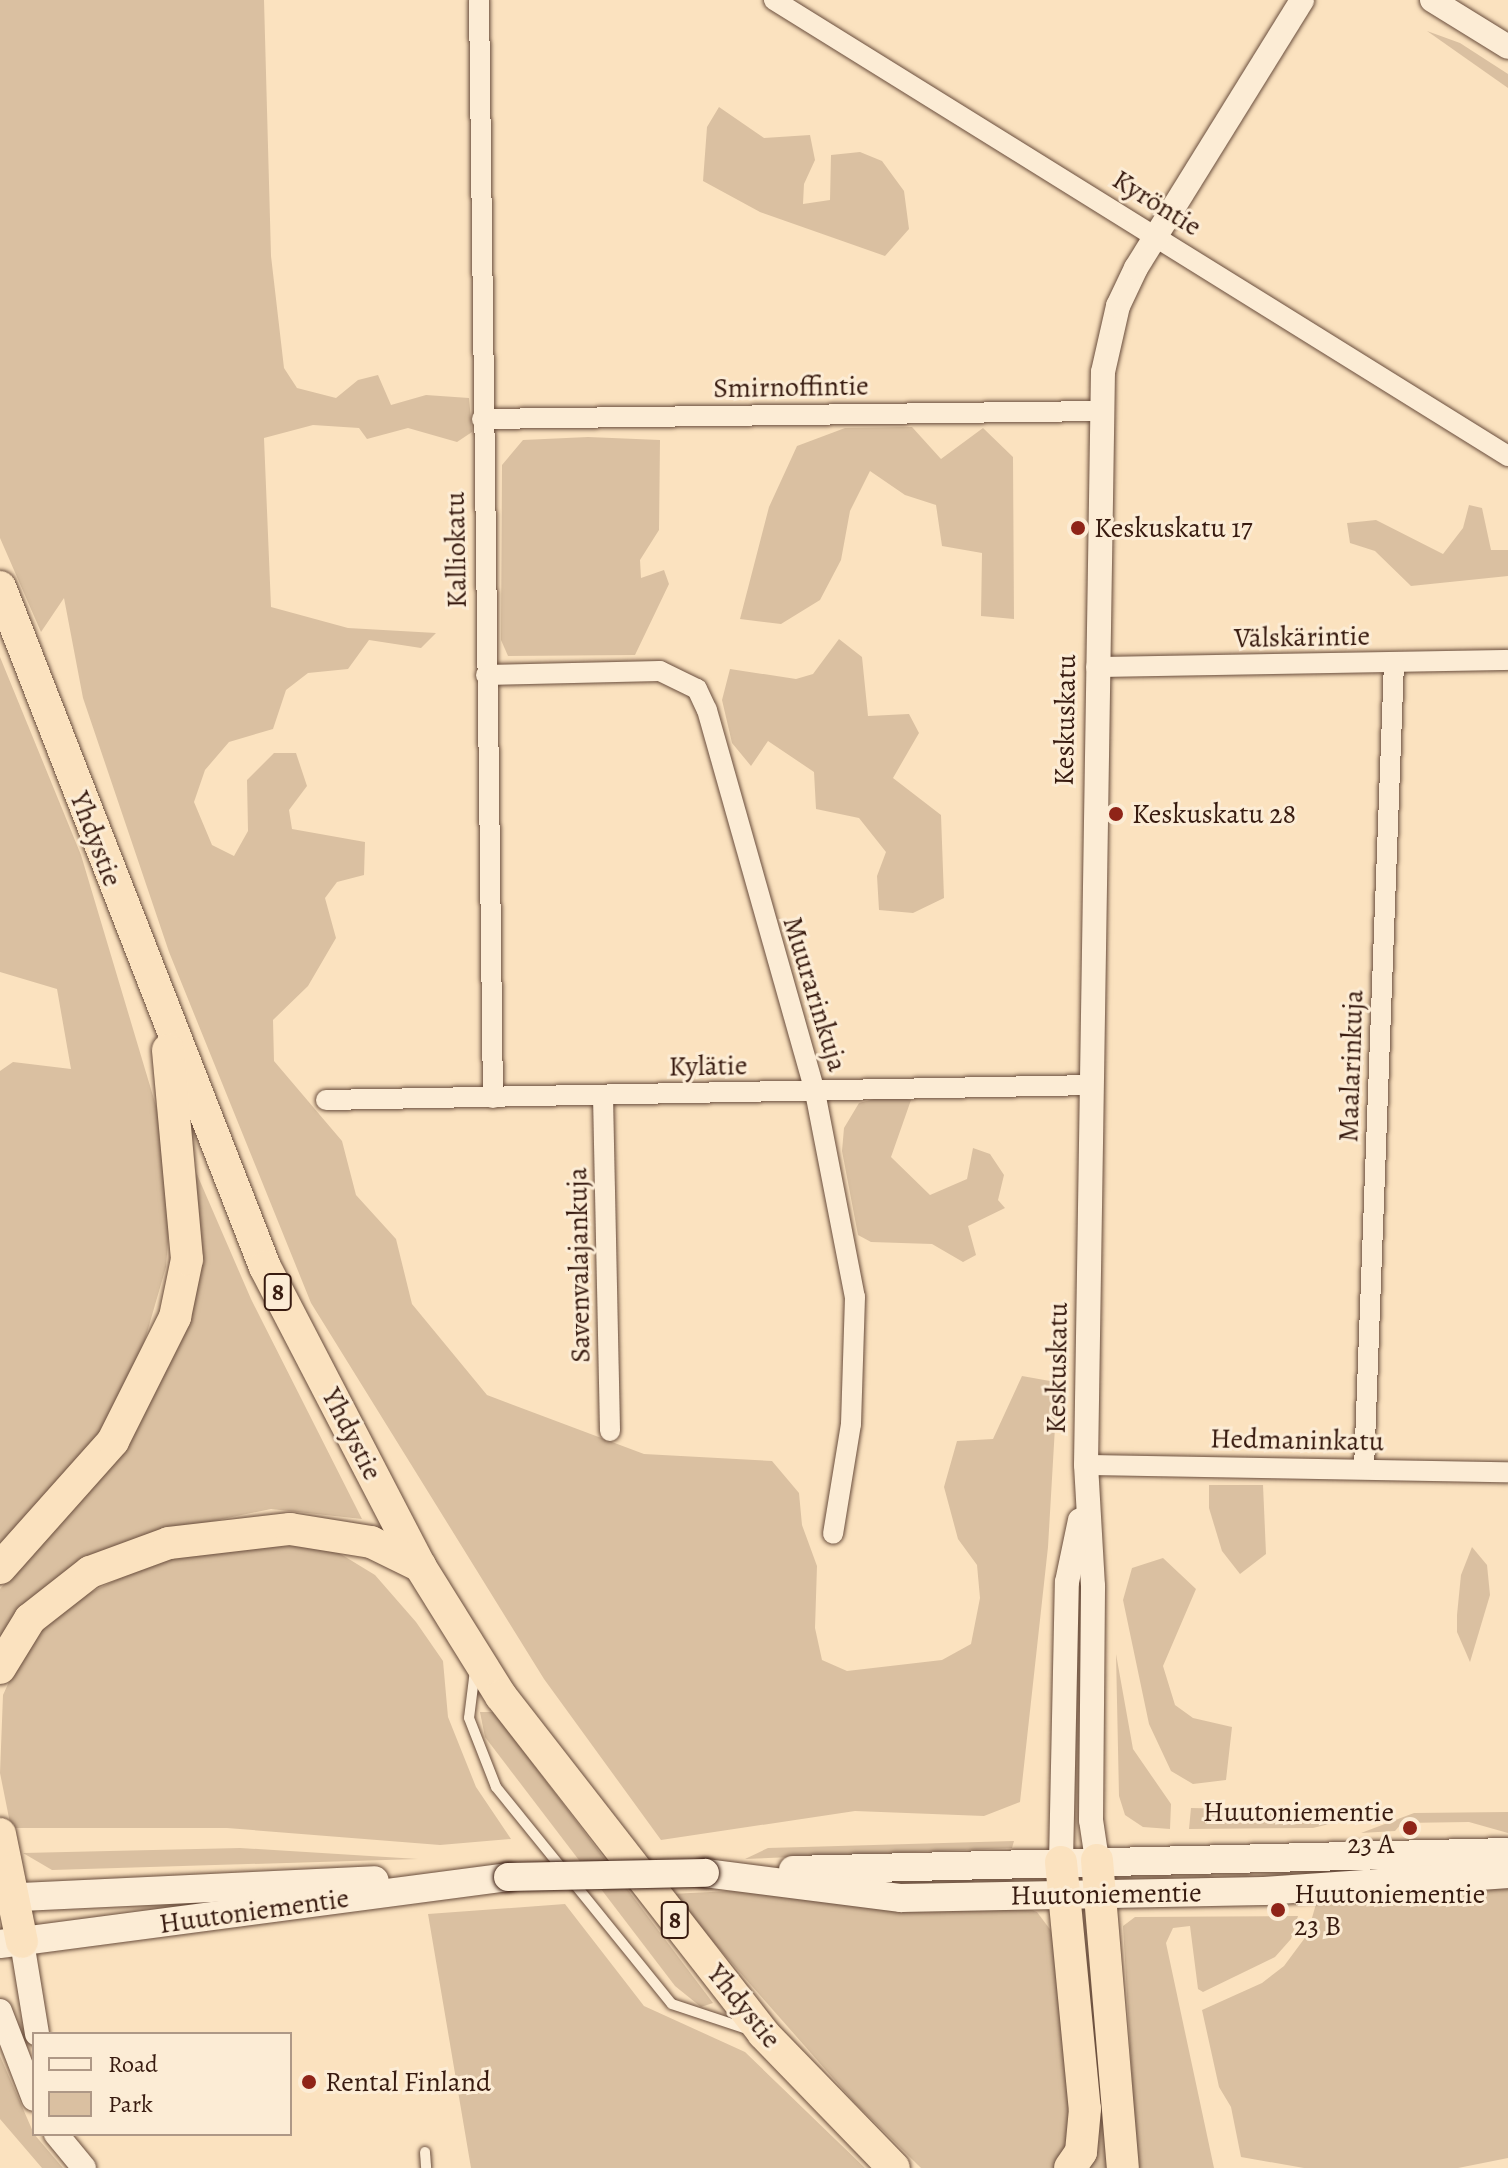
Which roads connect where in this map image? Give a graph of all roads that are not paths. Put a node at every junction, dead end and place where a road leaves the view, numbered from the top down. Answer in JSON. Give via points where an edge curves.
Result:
{"nodes":[{"id":1,"x":479,"y":0,"type":"edge"},
{"id":2,"x":774,"y":0,"type":"edge"},
{"id":3,"x":1302,"y":0,"type":"edge"},
{"id":4,"x":1432,"y":0,"type":"edge"},
{"id":5,"x":1508,"y":47,"type":"edge"},
{"id":6,"x":1157,"y":235,"type":"junction"},
{"id":7,"x":1100,"y":411,"type":"junction"},
{"id":8,"x":482,"y":419,"type":"junction"},
{"id":9,"x":1508,"y":456,"type":"edge"},
{"id":10,"x":0,"y":587,"type":"edge"},
{"id":11,"x":1508,"y":660,"type":"edge"},
{"id":12,"x":1394,"y":664,"type":"junction"},
{"id":13,"x":1096,"y":667,"type":"junction"},
{"id":14,"x":486,"y":675,"type":"junction"},
{"id":15,"x":163,"y":1007,"type":"junction"},
{"id":16,"x":1091,"y":1085,"type":"junction"},
{"id":17,"x":815,"y":1092,"type":"junction"},
{"id":18,"x":603,"y":1096,"type":"junction"},
{"id":19,"x":493,"y":1098,"type":"junction"},
{"id":20,"x":326,"y":1100,"type":"dead end"},
{"id":21,"x":610,"y":1431,"type":"dead end"},
{"id":22,"x":1086,"y":1465,"type":"junction"},
{"id":23,"x":1364,"y":1469,"type":"junction"},
{"id":24,"x":1508,"y":1472,"type":"edge"},
{"id":25,"x":1086,"y":1494,"type":"junction"},
{"id":26,"x":833,"y":1534,"type":"dead end"},
{"id":27,"x":420,"y":1566,"type":"junction"},
{"id":28,"x":0,"y":1568,"type":"edge"},
{"id":29,"x":476,"y":1656,"type":"junction"},
{"id":30,"x":0,"y":1668,"type":"edge"},
{"id":31,"x":0,"y":1834,"type":"edge"},
{"id":32,"x":1508,"y":1852,"type":"edge"},
{"id":33,"x":1097,"y":1860,"type":"junction"},
{"id":34,"x":1061,"y":1862,"type":"junction"},
{"id":35,"x":705,"y":1873,"type":"junction"},
{"id":36,"x":1508,"y":1874,"type":"edge"},
{"id":37,"x":508,"y":1877,"type":"junction"},
{"id":38,"x":1063,"y":1895,"type":"junction"},
{"id":39,"x":1099,"y":1895,"type":"junction"},
{"id":40,"x":6,"y":1898,"type":"edge"},
{"id":41,"x":11,"y":1943,"type":"edge"},
{"id":42,"x":0,"y":2011,"type":"edge"},
{"id":43,"x":36,"y":2032,"type":"edge"},
{"id":44,"x":763,"y":2033,"type":"junction"},
{"id":45,"x":32,"y":2094,"type":"edge"},
{"id":46,"x":58,"y":2136,"type":"edge"},
{"id":47,"x":67,"y":2136,"type":"edge"},
{"id":48,"x":425,"y":2152,"type":"dead end"},
{"id":49,"x":81,"y":2165,"type":"edge"},
{"id":50,"x":426,"y":2168,"type":"edge"},
{"id":51,"x":894,"y":2168,"type":"edge"},
{"id":52,"x":1070,"y":2168,"type":"edge"},
{"id":53,"x":1123,"y":2168,"type":"edge"}],
"edges":[{"from":1,"to":8,"type":"street","name":"Kalliokatu"},
{"from":2,"to":6,"type":"street","name":"Kyröntie"},
{"from":3,"to":6,"type":"street","name":"Keskuskatu"},
{"from":4,"to":5,"type":"street"},
{"from":6,"to":7,"type":"street","name":"Keskuskatu","via":[[1118,306],[1106,344]]},
{"from":6,"to":9,"type":"street","name":"Kyröntie"},
{"from":7,"to":8,"type":"street","name":"Smirnoffintie"},
{"from":7,"to":13,"type":"street","name":"Keskuskatu"},
{"from":8,"to":14,"type":"street","name":"Kalliokatu"},
{"from":10,"to":15,"type":"highway","name":"Yhdystie","number":"8"},
{"from":11,"to":12,"type":"street","name":"Välskärintie"},
{"from":12,"to":13,"type":"street","name":"Välskärintie"},
{"from":12,"to":23,"type":"street","name":"Maalarinkuja"},
{"from":13,"to":16,"type":"street","name":"Keskuskatu"},
{"from":14,"to":17,"type":"street","name":"Muurarinkuja","via":[[660,671],[697,689],[722,757]]},
{"from":14,"to":19,"type":"street","name":"Kalliokatu"},
{"from":15,"to":27,"type":"highway","name":"Yhdystie","number":"8","via":[[265,1267]]},
{"from":15,"to":28,"type":"highway","via":[[185,1204],[187,1259],[175,1317],[113,1441]]},
{"from":16,"to":17,"type":"street","name":"Kylätie"},
{"from":16,"to":22,"type":"street","name":"Keskuskatu"},
{"from":17,"to":18,"type":"street","name":"Kylätie"},
{"from":17,"to":26,"type":"street","name":"Muurarinkuja","via":[[849,1258],[857,1336],[851,1424]]},
{"from":18,"to":19,"type":"street","name":"Kylätie"},
{"from":18,"to":21,"type":"street","name":"Savenvalajankuja"},
{"from":19,"to":20,"type":"street","name":"Kylätie"},
{"from":22,"to":23,"type":"street","name":"Hedmaninkatu"},
{"from":22,"to":25,"type":"street","name":"Keskuskatu"},
{"from":23,"to":24,"type":"street","name":"Hedmaninkatu"},
{"from":25,"to":33,"type":"street","name":"Keskuskatu","via":[[1093,1586],[1091,1820]]},
{"from":25,"to":34,"type":"street","name":"Keskuskatu","via":[[1067,1582]]},
{"from":27,"to":29,"type":"highway","name":"Yhdystie","number":"8"},
{"from":27,"to":30,"type":"highway","via":[[371,1542],[290,1529],[169,1543],[90,1572],[30,1619]]},
{"from":29,"to":44,"type":"highway","name":"Yhdystie","number":"8","via":[[501,1696]]},
{"from":29,"to":44,"type":"lane","via":[[469,1718],[496,1787],[672,2004]]},
{"from":31,"to":40,"type":"highway"},
{"from":32,"to":33,"type":"main road","name":"Huutoniementie"},
{"from":33,"to":34,"type":"main road","name":"Huutoniementie"},
{"from":33,"to":39,"type":"highway"},
{"from":34,"to":35,"type":"main road","name":"Huutoniementie"},
{"from":34,"to":38,"type":"highway"},
{"from":35,"to":37,"type":"main road","name":"Huutoniementie","bridge":true},
{"from":35,"to":38,"type":"main road","name":"Huutoniementie","via":[[901,1898]]},
{"from":36,"to":39,"type":"main road","name":"Huutoniementie","via":[[1264,1891]]},
{"from":37,"to":40,"type":"main road","name":"Huutoniementie","via":[[286,1881]]},
{"from":37,"to":41,"type":"main road","name":"Huutoniementie"},
{"from":38,"to":39,"type":"main road","name":"Huutoniementie"},
{"from":38,"to":52,"type":"highway","via":[[1085,2109],[1081,2152]]},
{"from":39,"to":53,"type":"highway"},
{"from":40,"to":41,"type":"highway"},
{"from":41,"to":43,"type":"street"},
{"from":42,"to":45,"type":"street"},
{"from":44,"to":51,"type":"highway","name":"Yhdystie","number":"8"},
{"from":46,"to":49,"type":"street"},
{"from":47,"to":49,"type":"street"},
{"from":48,"to":50,"type":"lane"}]}
